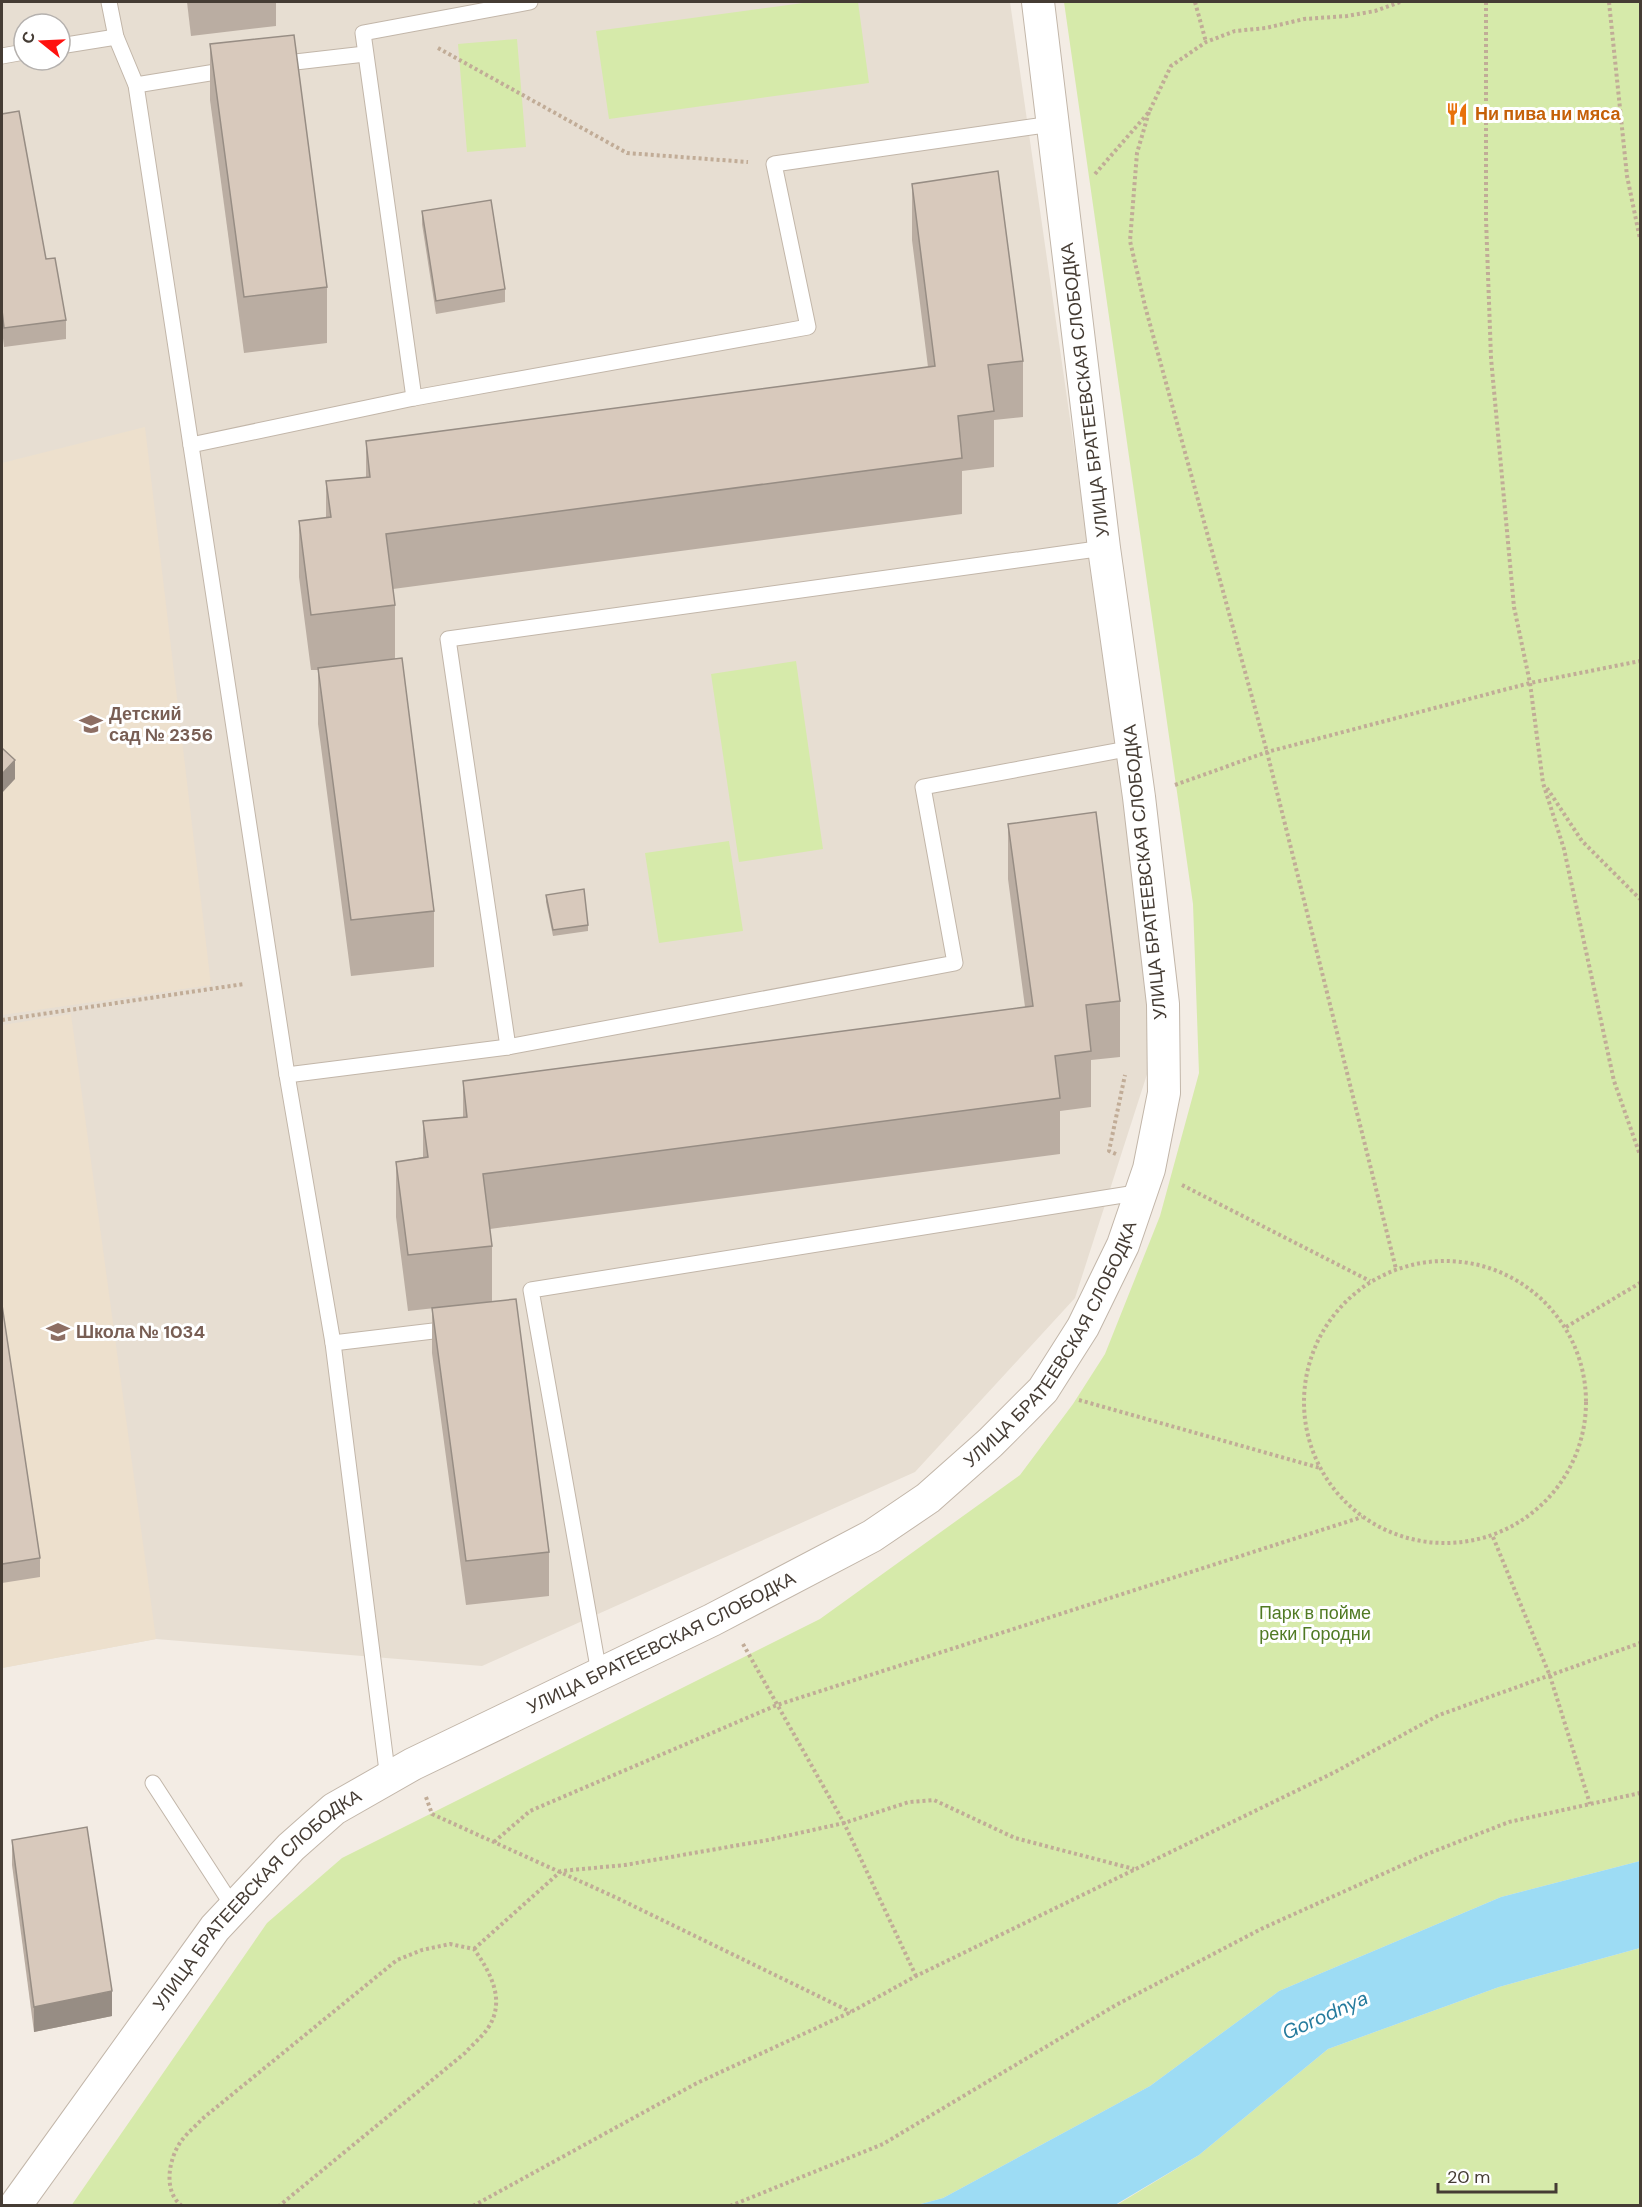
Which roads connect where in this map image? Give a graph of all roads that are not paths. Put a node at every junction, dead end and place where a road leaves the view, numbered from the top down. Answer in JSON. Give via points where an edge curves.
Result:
{"nodes":[{"id":1,"x":109,"y":2,"type":"edge"},
{"id":2,"x":530,"y":2,"type":"edge"},
{"id":3,"x":1038,"y":2,"type":"edge"},
{"id":4,"x":116,"y":37,"type":"junction"},
{"id":5,"x":72,"y":44,"type":"edge"},
{"id":6,"x":365,"y":54,"type":"junction"},
{"id":7,"x":265,"y":65,"type":"edge"},
{"id":8,"x":243,"y":67,"type":"edge"},
{"id":9,"x":136,"y":86,"type":"junction"},
{"id":10,"x":1052,"y":124,"type":"junction"},
{"id":11,"x":414,"y":398,"type":"junction"},
{"id":12,"x":191,"y":445,"type":"junction"},
{"id":13,"x":1104,"y":548,"type":"junction"},
{"id":14,"x":1132,"y":748,"type":"junction"},
{"id":15,"x":508,"y":1047,"type":"junction"},
{"id":16,"x":287,"y":1075,"type":"junction"},
{"id":17,"x":1142,"y":1192,"type":"junction"},
{"id":18,"x":466,"y":1326,"type":"edge"},
{"id":19,"x":333,"y":1343,"type":"junction"},
{"id":20,"x":599,"y":1674,"type":"junction"},
{"id":21,"x":401,"y":1772,"type":"junction"},
{"id":22,"x":153,"y":1783,"type":"dead end"},
{"id":23,"x":234,"y":1908,"type":"junction"},
{"id":24,"x":15,"y":2205,"type":"edge"}],
"edges":[{"from":1,"to":4,"type":"lane"},
{"from":2,"to":6,"type":"lane","via":[[363,33]]},
{"from":3,"to":10,"type":"street","name":"УЛИЦА БРАТЕЕВСКАЯ СЛОБОДКА"},
{"from":4,"to":5,"type":"lane"},
{"from":4,"to":9,"type":"lane"},
{"from":6,"to":7,"type":"lane"},
{"from":6,"to":11,"type":"lane"},
{"from":8,"to":9,"type":"lane"},
{"from":9,"to":12,"type":"lane"},
{"from":10,"to":11,"type":"lane","via":[[774,164],[808,327]]},
{"from":10,"to":13,"type":"street","name":"УЛИЦА БРАТЕЕВСКАЯ СЛОБОДКА"},
{"from":11,"to":12,"type":"lane"},
{"from":12,"to":16,"type":"lane"},
{"from":13,"to":14,"type":"street","name":"УЛИЦА БРАТЕЕВСКАЯ СЛОБОДКА"},
{"from":13,"to":15,"type":"lane","via":[[448,639]]},
{"from":14,"to":15,"type":"lane","via":[[922,787],[955,963]]},
{"from":14,"to":17,"type":"street","name":"УЛИЦА БРАТЕЕВСКАЯ СЛОБОДКА","via":[[1162,1004],[1164,1093]]},
{"from":15,"to":16,"type":"lane"},
{"from":16,"to":19,"type":"lane"},
{"from":17,"to":20,"type":"street","name":"УЛИЦА БРАТЕЕВСКАЯ СЛОБОДКА","via":[[1123,1245],[1083,1327],[1043,1390],[990,1443],[928,1498],[872,1536]]},
{"from":17,"to":20,"type":"lane","via":[[531,1290],[530,1318]]},
{"from":18,"to":19,"type":"lane"},
{"from":19,"to":21,"type":"lane"},
{"from":20,"to":21,"type":"street","name":"УЛИЦА БРАТЕЕВСКАЯ СЛОБОДКА"},
{"from":21,"to":23,"type":"street","name":"УЛИЦА БРАТЕЕВСКАЯ СЛОБОДКА","via":[[334,1809],[291,1847]]},
{"from":22,"to":23,"type":"lane"},
{"from":23,"to":24,"type":"street","name":"УЛИЦА БРАТЕЕВСКАЯ СЛОБОДКА","via":[[215,1928]]}]}
